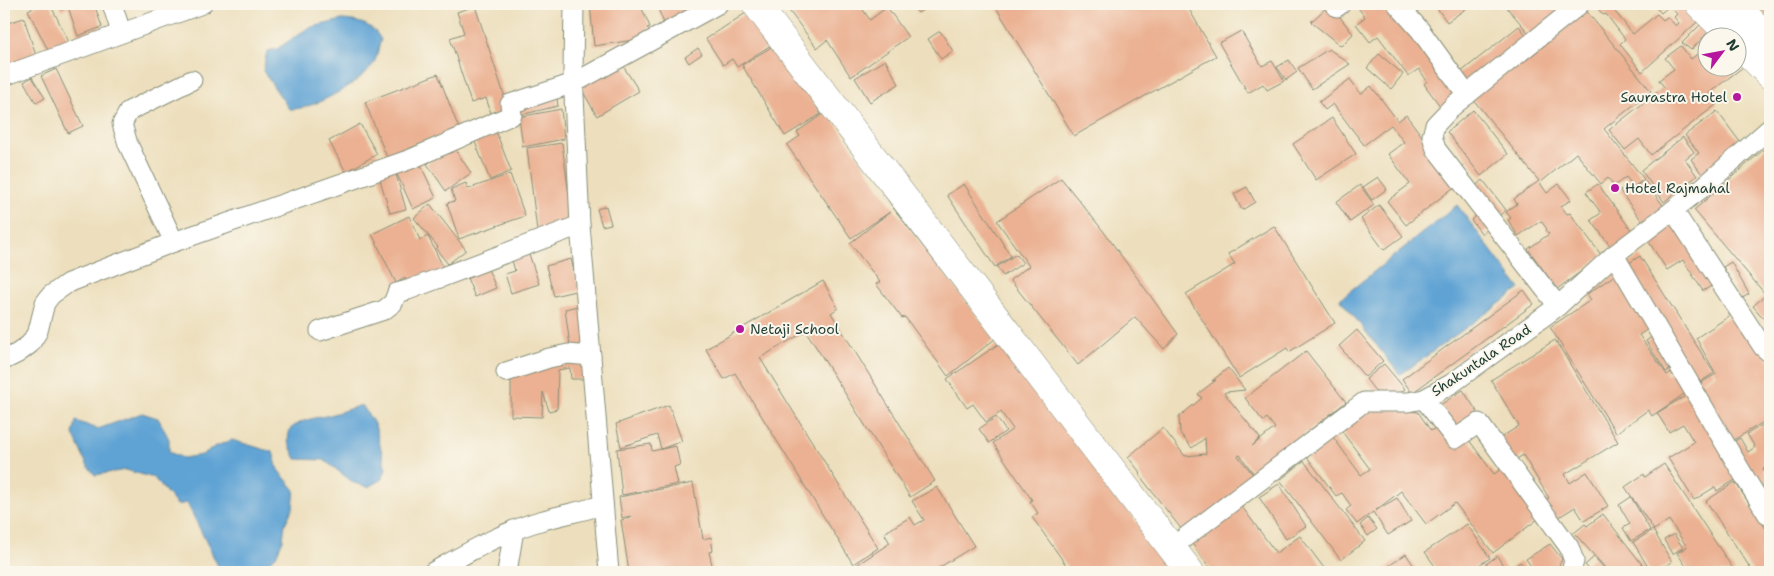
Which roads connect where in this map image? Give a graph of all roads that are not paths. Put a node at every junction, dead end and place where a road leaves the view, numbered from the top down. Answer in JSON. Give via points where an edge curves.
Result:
{"nodes":[{"id":1,"x":112,"y":4,"type":"edge"},
{"id":2,"x":202,"y":4,"type":"edge"},
{"id":3,"x":574,"y":4,"type":"edge"},
{"id":4,"x":718,"y":4,"type":"edge"},
{"id":5,"x":756,"y":4,"type":"edge"},
{"id":6,"x":1334,"y":4,"type":"edge"},
{"id":7,"x":1341,"y":4,"type":"edge"},
{"id":8,"x":1397,"y":4,"type":"edge"},
{"id":9,"x":1580,"y":4,"type":"edge"},
{"id":10,"x":1699,"y":4,"type":"edge"},
{"id":11,"x":1734,"y":4,"type":"edge"},
{"id":12,"x":1723,"y":28,"type":"edge"},
{"id":13,"x":121,"y":32,"type":"junction"},
{"id":14,"x":1770,"y":40,"type":"edge"},
{"id":15,"x":1746,"y":51,"type":"edge"},
{"id":16,"x":1770,"y":75,"type":"edge"},
{"id":17,"x":4,"y":76,"type":"edge"},
{"id":18,"x":192,"y":80,"type":"dead end"},
{"id":19,"x":574,"y":83,"type":"junction"},
{"id":20,"x":1467,"y":95,"type":"junction"},
{"id":21,"x":1770,"y":128,"type":"edge"},
{"id":22,"x":1673,"y":210,"type":"junction"},
{"id":23,"x":580,"y":226,"type":"junction"},
{"id":24,"x":174,"y":242,"type":"junction"},
{"id":25,"x":1614,"y":255,"type":"junction"},
{"id":26,"x":1558,"y":306,"type":"junction"},
{"id":27,"x":320,"y":331,"type":"dead end"},
{"id":28,"x":1770,"y":353,"type":"edge"},
{"id":29,"x":591,"y":356,"type":"junction"},
{"id":30,"x":4,"y":360,"type":"edge"},
{"id":31,"x":506,"y":372,"type":"dead end"},
{"id":32,"x":1424,"y":398,"type":"junction"},
{"id":33,"x":603,"y":505,"type":"junction"},
{"id":34,"x":1770,"y":516,"type":"edge"},
{"id":35,"x":514,"y":530,"type":"junction"},
{"id":36,"x":1171,"y":548,"type":"junction"},
{"id":37,"x":433,"y":572,"type":"edge"},
{"id":38,"x":507,"y":572,"type":"edge"},
{"id":39,"x":609,"y":572,"type":"edge"},
{"id":40,"x":1190,"y":572,"type":"edge"},
{"id":41,"x":1571,"y":572,"type":"edge"}],
"edges":[{"from":1,"to":13,"type":"street"},
{"from":2,"to":13,"type":"street"},
{"from":3,"to":19,"type":"street"},
{"from":4,"to":19,"type":"street"},
{"from":5,"to":36,"type":"street"},
{"from":6,"to":7,"type":"street","via":[[1337,8]]},
{"from":8,"to":20,"type":"street"},
{"from":9,"to":20,"type":"street"},
{"from":10,"to":12,"type":"street"},
{"from":11,"to":14,"type":"street"},
{"from":13,"to":17,"type":"street"},
{"from":15,"to":16,"type":"street"},
{"from":18,"to":24,"type":"street","via":[[129,111],[122,124],[128,144]]},
{"from":19,"to":23,"type":"street"},
{"from":19,"to":24,"type":"street","via":[[510,104],[512,114],[411,159]]},
{"from":20,"to":26,"type":"street","via":[[1435,125],[1432,136],[1436,149]]},
{"from":21,"to":22,"type":"street","name":"Shakuntala Road"},
{"from":22,"to":25,"type":"street","name":"Shakuntala Road"},
{"from":22,"to":28,"type":"street","via":[[1762,347]]},
{"from":23,"to":27,"type":"street","via":[[397,293],[384,310]]},
{"from":23,"to":29,"type":"street"},
{"from":24,"to":30,"type":"street","via":[[58,289],[45,303],[38,331],[30,344]]},
{"from":25,"to":26,"type":"street","name":"Shakuntala Road"},
{"from":25,"to":34,"type":"street"},
{"from":26,"to":32,"type":"street","name":"Shakuntala Road","via":[[1451,384]]},
{"from":29,"to":31,"type":"street","via":[[568,354]]},
{"from":29,"to":33,"type":"street"},
{"from":32,"to":36,"type":"street","name":"Shakuntala Road","via":[[1408,402],[1364,402]]},
{"from":32,"to":41,"type":"street","via":[[1455,439],[1479,423],[1569,547],[1574,561]]},
{"from":33,"to":35,"type":"street"},
{"from":33,"to":39,"type":"street"},
{"from":35,"to":37,"type":"street"},
{"from":35,"to":38,"type":"street"},
{"from":36,"to":40,"type":"street"}]}
